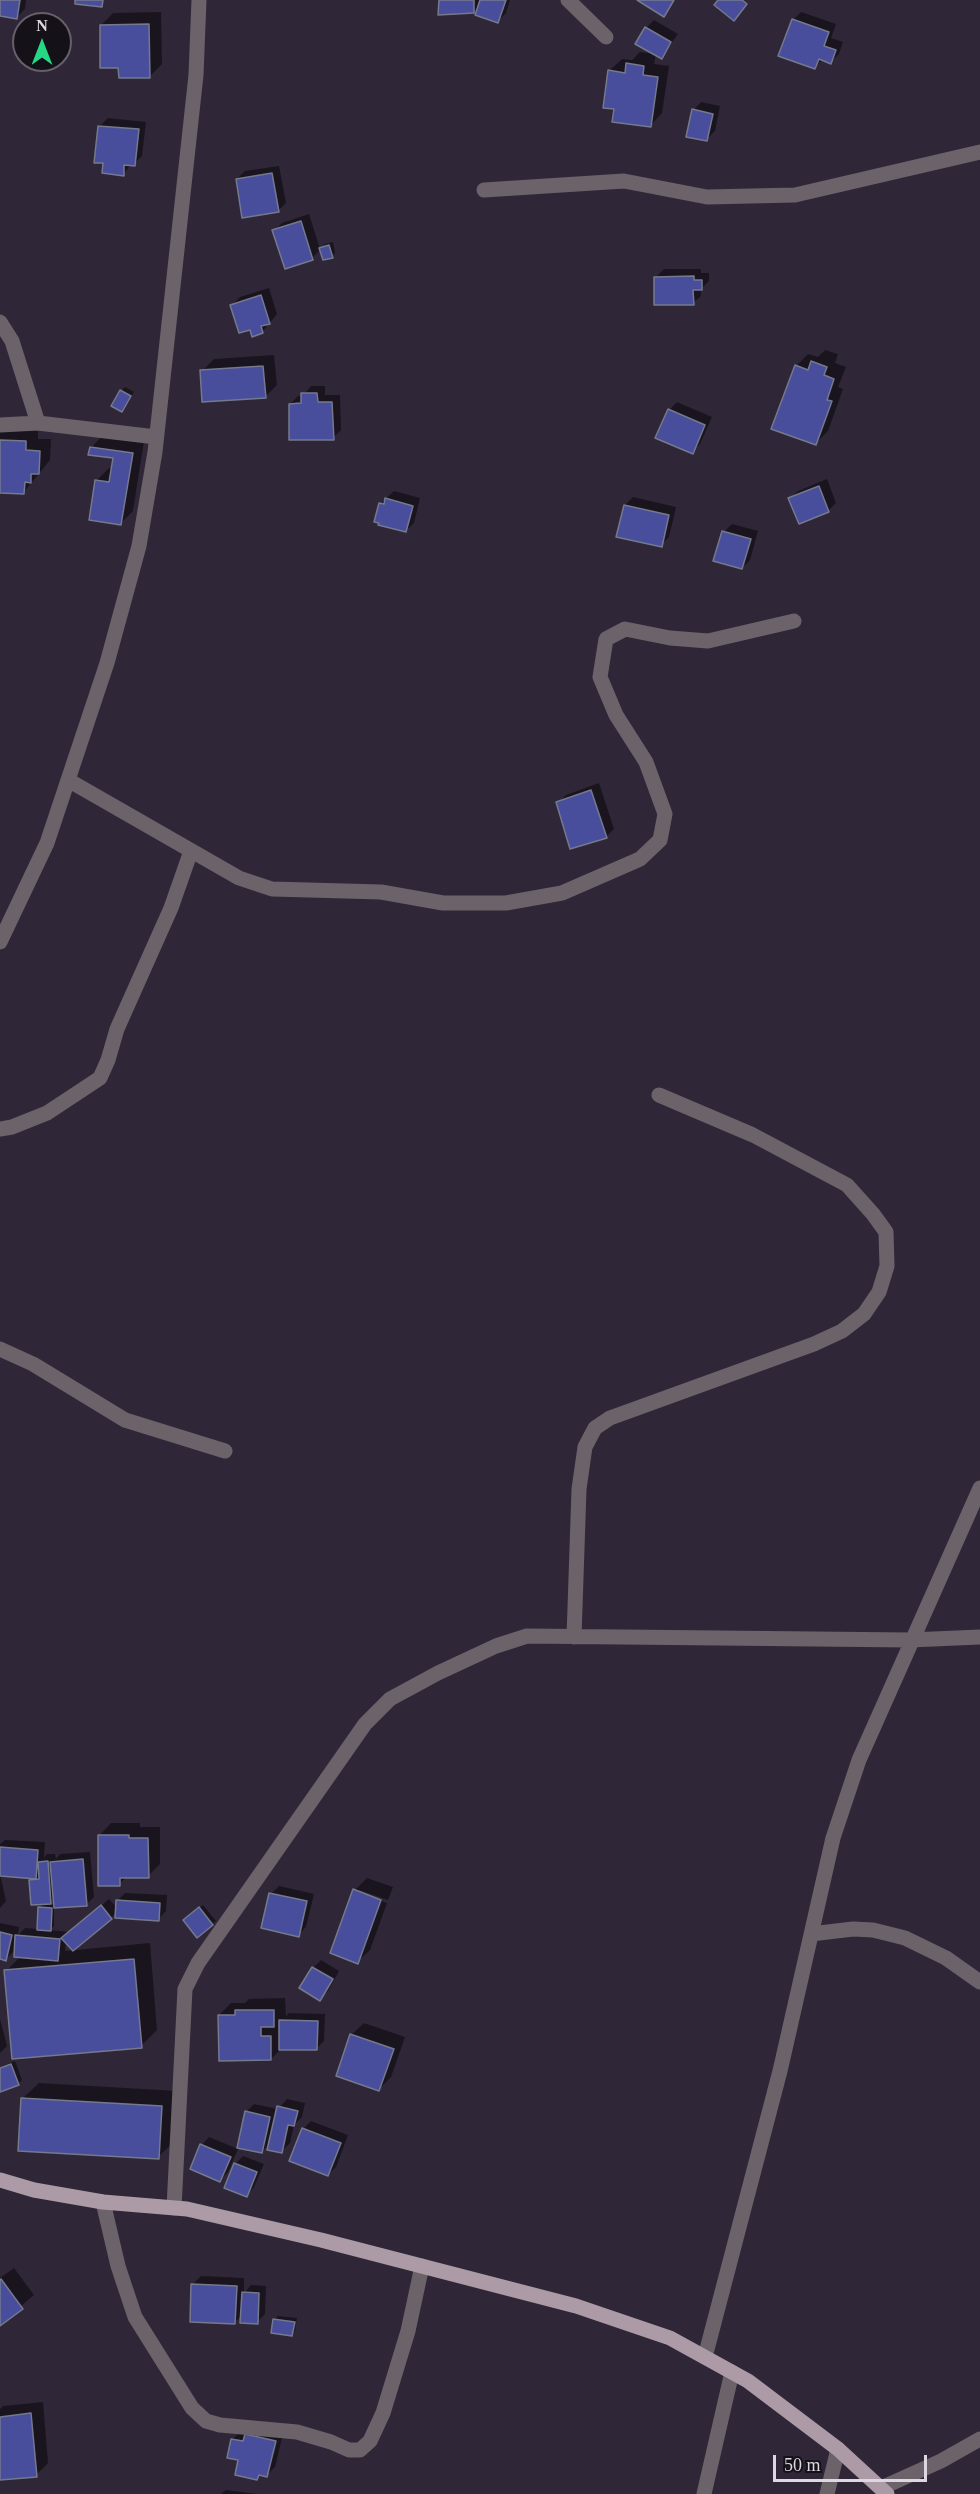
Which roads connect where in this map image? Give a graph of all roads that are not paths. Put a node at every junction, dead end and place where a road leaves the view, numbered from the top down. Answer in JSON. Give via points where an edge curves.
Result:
{"nodes":[{"id":1,"x":198,"y":0,"type":"edge"},
{"id":2,"x":568,"y":0,"type":"edge"},
{"id":3,"x":606,"y":37,"type":"dead end"},
{"id":4,"x":980,"y":152,"type":"edge"},
{"id":5,"x":484,"y":190,"type":"dead end"},
{"id":6,"x":0,"y":322,"type":"edge"},
{"id":7,"x":38,"y":423,"type":"junction"},
{"id":8,"x":0,"y":425,"type":"edge"},
{"id":9,"x":156,"y":437,"type":"junction"},
{"id":10,"x":794,"y":621,"type":"dead end"},
{"id":11,"x":68,"y":780,"type":"junction"},
{"id":12,"x":191,"y":852,"type":"junction"},
{"id":13,"x":0,"y":942,"type":"edge"},
{"id":14,"x":660,"y":1095,"type":"dead end"},
{"id":15,"x":0,"y":1128,"type":"edge"},
{"id":16,"x":0,"y":1349,"type":"edge"},
{"id":17,"x":225,"y":1451,"type":"dead end"},
{"id":18,"x":980,"y":1488,"type":"edge"},
{"id":19,"x":980,"y":1636,"type":"edge"},
{"id":20,"x":574,"y":1637,"type":"junction"},
{"id":21,"x":910,"y":1640,"type":"junction"},
{"id":22,"x":811,"y":1934,"type":"junction"},
{"id":23,"x":980,"y":1982,"type":"edge"},
{"id":24,"x":0,"y":2181,"type":"edge"},
{"id":25,"x":103,"y":2202,"type":"junction"},
{"id":26,"x":174,"y":2208,"type":"junction"},
{"id":27,"x":422,"y":2266,"type":"junction"},
{"id":28,"x":705,"y":2357,"type":"junction"},
{"id":29,"x":732,"y":2372,"type":"junction"},
{"id":30,"x":980,"y":2439,"type":"edge"},
{"id":31,"x":838,"y":2450,"type":"junction"},
{"id":32,"x":884,"y":2491,"type":"edge"},
{"id":33,"x":704,"y":2494,"type":"edge"},
{"id":34,"x":828,"y":2494,"type":"edge"}],
"edges":[{"from":1,"to":9,"type":"street","via":[[196,75]]},
{"from":2,"to":3,"type":"street"},
{"from":4,"to":5,"type":"street","via":[[795,195],[707,196],[624,181]]},
{"from":6,"to":7,"type":"street","via":[[12,341]]},
{"from":7,"to":8,"type":"street"},
{"from":7,"to":9,"type":"street"},
{"from":9,"to":11,"type":"street","via":[[139,546],[107,663]]},
{"from":10,"to":12,"type":"street","via":[[708,641],[626,629],[606,639],[600,677],[616,716],[646,762],[665,814],[660,840],[640,859],[562,893],[506,903],[443,903],[381,892],[272,889],[239,878]]},
{"from":11,"to":12,"type":"street"},
{"from":11,"to":13,"type":"street","via":[[47,843]]},
{"from":12,"to":15,"type":"street","via":[[99,1078],[47,1113]]},
{"from":14,"to":20,"type":"street","via":[[753,1136],[847,1185],[886,1232],[886,1266],[879,1292],[864,1314],[842,1331],[610,1418],[595,1428],[585,1447],[579,1489]]},
{"from":16,"to":17,"type":"street","via":[[33,1364],[125,1420]]},
{"from":18,"to":21,"type":"street"},
{"from":19,"to":21,"type":"street"},
{"from":20,"to":21,"type":"street"},
{"from":20,"to":26,"type":"street","via":[[527,1636],[496,1646],[390,1699],[365,1724],[198,1962],[185,1989]]},
{"from":21,"to":22,"type":"street","via":[[859,1760],[833,1838]]},
{"from":22,"to":23,"type":"street","via":[[853,1929],[905,1938],[946,1958]]},
{"from":22,"to":28,"type":"street","via":[[780,2071]]},
{"from":24,"to":25,"type":"main road"},
{"from":25,"to":26,"type":"main road"},
{"from":25,"to":27,"type":"street","via":[[135,2317],[192,2408],[206,2421],[220,2425],[297,2433],[360,2450],[370,2441],[383,2414],[408,2331]]},
{"from":26,"to":27,"type":"main road"},
{"from":27,"to":28,"type":"main road","via":[[576,2306],[670,2338]]},
{"from":28,"to":29,"type":"main road"},
{"from":29,"to":31,"type":"main road"},
{"from":29,"to":33,"type":"street"},
{"from":30,"to":32,"type":"street"},
{"from":31,"to":32,"type":"main road"},
{"from":31,"to":34,"type":"street"}]}
